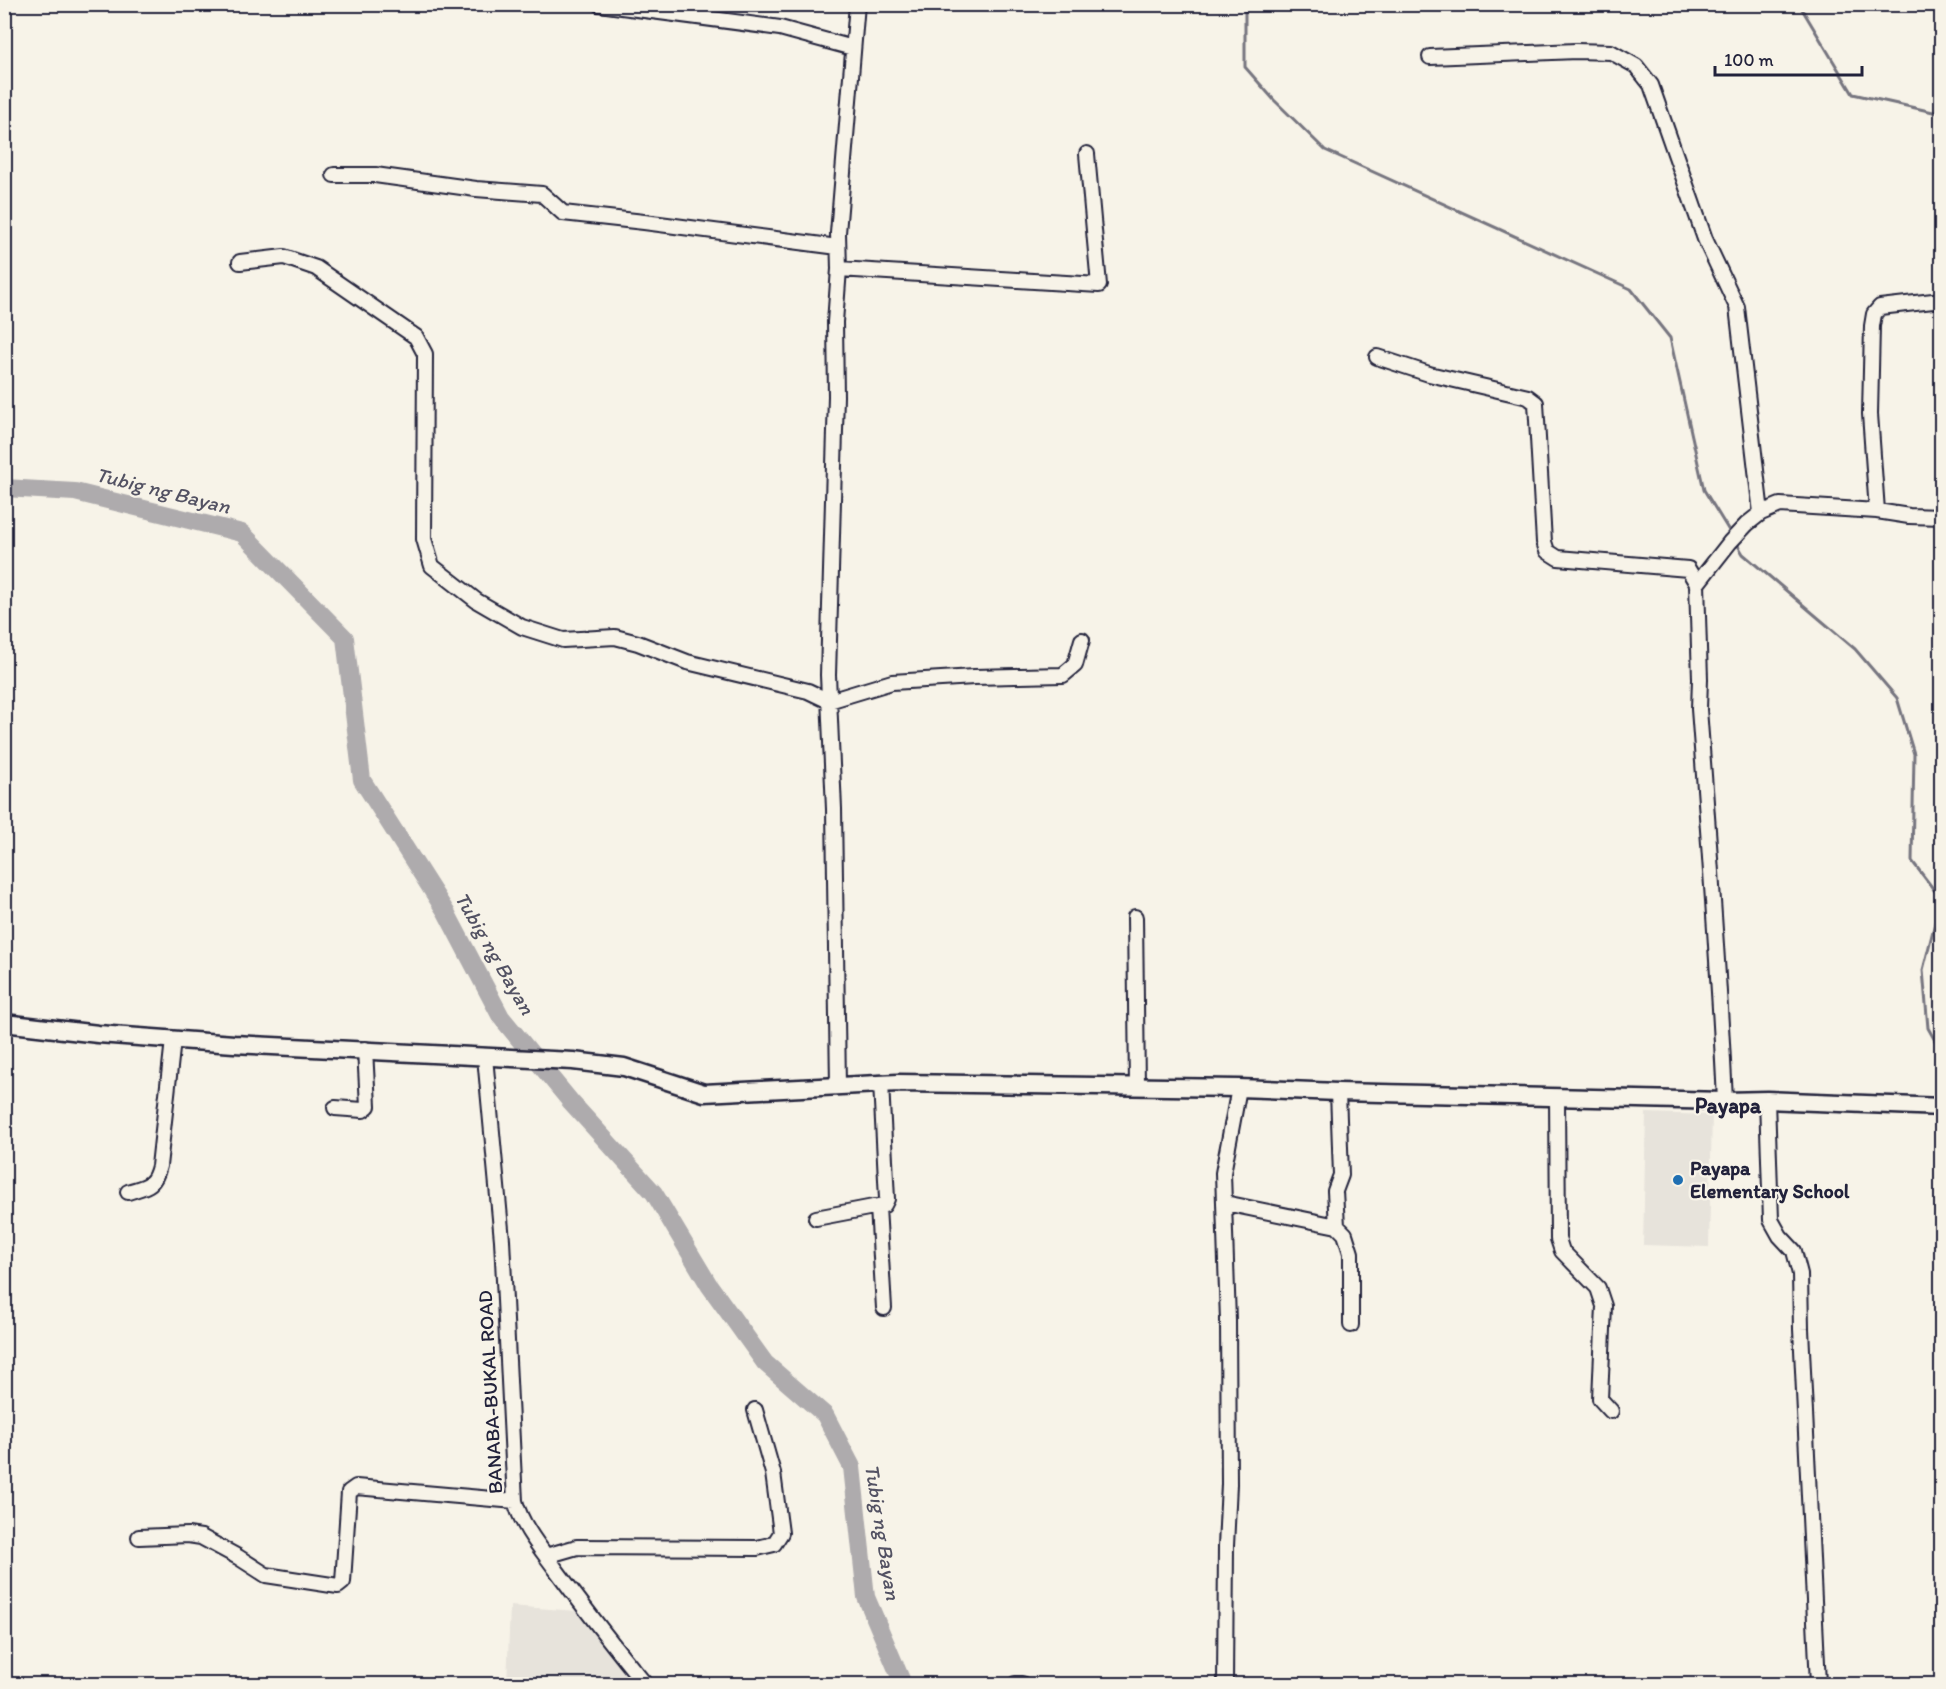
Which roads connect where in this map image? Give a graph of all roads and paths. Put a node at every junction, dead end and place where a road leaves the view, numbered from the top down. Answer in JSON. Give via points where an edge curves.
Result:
{"nodes":[{"id":1,"x":599,"y":4,"type":"edge"},
{"id":2,"x":857,"y":4,"type":"edge"},
{"id":3,"x":854,"y":48,"type":"junction"},
{"id":4,"x":1430,"y":57,"type":"dead end"},
{"id":5,"x":1087,"y":154,"type":"dead end"},
{"id":6,"x":334,"y":175,"type":"dead end"},
{"id":7,"x":838,"y":247,"type":"junction"},
{"id":8,"x":240,"y":262,"type":"dead end"},
{"id":9,"x":839,"y":269,"type":"junction"},
{"id":10,"x":1941,"y":300,"type":"edge"},
{"id":11,"x":1377,"y":357,"type":"dead end"},
{"id":12,"x":1876,"y":511,"type":"junction"},
{"id":13,"x":1761,"y":513,"type":"junction"},
{"id":14,"x":1941,"y":517,"type":"edge"},
{"id":15,"x":1697,"y":584,"type":"junction"},
{"id":16,"x":1082,"y":640,"type":"dead end"},
{"id":17,"x":829,"y":701,"type":"junction"},
{"id":18,"x":1136,"y":917,"type":"dead end"},
{"id":19,"x":4,"y":1023,"type":"edge"},
{"id":20,"x":173,"y":1040,"type":"junction"},
{"id":21,"x":365,"y":1049,"type":"junction"},
{"id":22,"x":485,"y":1056,"type":"junction"},
{"id":23,"x":881,"y":1083,"type":"junction"},
{"id":24,"x":838,"y":1086,"type":"junction"},
{"id":25,"x":1137,"y":1086,"type":"junction"},
{"id":26,"x":1239,"y":1088,"type":"junction"},
{"id":27,"x":1338,"y":1092,"type":"junction"},
{"id":28,"x":1557,"y":1097,"type":"junction"},
{"id":29,"x":1767,"y":1100,"type":"junction"},
{"id":30,"x":1725,"y":1101,"type":"junction"},
{"id":31,"x":1941,"y":1107,"type":"edge"},
{"id":32,"x":335,"y":1108,"type":"dead end"},
{"id":33,"x":128,"y":1192,"type":"dead end"},
{"id":34,"x":1225,"y":1203,"type":"junction"},
{"id":35,"x":878,"y":1207,"type":"junction"},
{"id":36,"x":816,"y":1218,"type":"dead end"},
{"id":37,"x":1337,"y":1227,"type":"junction"},
{"id":38,"x":884,"y":1308,"type":"dead end"},
{"id":39,"x":1351,"y":1325,"type":"dead end"},
{"id":40,"x":755,"y":1410,"type":"dead end"},
{"id":41,"x":1611,"y":1411,"type":"dead end"},
{"id":42,"x":514,"y":1501,"type":"junction"},
{"id":43,"x":139,"y":1537,"type":"dead end"},
{"id":44,"x":546,"y":1556,"type":"junction"},
{"id":45,"x":645,"y":1684,"type":"edge"},
{"id":46,"x":1015,"y":1684,"type":"edge"},
{"id":47,"x":1022,"y":1684,"type":"edge"},
{"id":48,"x":1225,"y":1684,"type":"edge"},
{"id":49,"x":1818,"y":1684,"type":"edge"}],
"edges":[{"from":1,"to":3,"type":"street","via":[[780,28]]},
{"from":2,"to":3,"type":"street"},
{"from":3,"to":7,"type":"street"},
{"from":4,"to":13,"type":"street","via":[[1611,52],[1636,66],[1651,85],[1705,239],[1737,307]]},
{"from":5,"to":9,"type":"street","via":[[1099,285]]},
{"from":6,"to":7,"type":"street","via":[[375,175],[542,194],[563,213]]},
{"from":7,"to":9,"type":"street"},
{"from":8,"to":17,"type":"street","via":[[285,257],[316,268],[416,337],[425,354],[424,539],[432,566],[477,601],[522,627],[563,640],[615,637],[687,662],[808,691]]},
{"from":9,"to":17,"type":"street"},
{"from":10,"to":12,"type":"street","via":[[1880,307],[1874,314],[1870,414]]},
{"from":11,"to":15,"type":"street","via":[[1429,374],[1528,397],[1536,403],[1547,551],[1558,558],[1688,569]]},
{"from":12,"to":13,"type":"street","via":[[1780,505]]},
{"from":12,"to":14,"type":"street"},
{"from":13,"to":15,"type":"street","via":[[1730,542]]},
{"from":15,"to":30,"type":"street","via":[[1699,709]]},
{"from":16,"to":17,"type":"street","via":[[1075,666],[1063,675],[892,682]]},
{"from":17,"to":24,"type":"street"},
{"from":18,"to":25,"type":"street"},
{"from":19,"to":20,"type":"main road"},
{"from":20,"to":21,"type":"main road"},
{"from":20,"to":33,"type":"street","via":[[156,1178],[149,1186]]},
{"from":21,"to":22,"type":"main road"},
{"from":21,"to":32,"type":"street","via":[[368,1106],[363,1110]]},
{"from":22,"to":24,"type":"main road","via":[[624,1067],[704,1093]]},
{"from":22,"to":42,"type":"street","name":"BANABA-BUKAL ROAD","via":[[502,1240]]},
{"from":23,"to":24,"type":"main road"},
{"from":23,"to":25,"type":"main road"},
{"from":23,"to":35,"type":"street","via":[[886,1199],[884,1206]]},
{"from":25,"to":26,"type":"main road"},
{"from":26,"to":27,"type":"main road"},
{"from":26,"to":34,"type":"street","via":[[1223,1173]]},
{"from":27,"to":28,"type":"main road"},
{"from":27,"to":37,"type":"street","via":[[1341,1175],[1335,1191]]},
{"from":28,"to":30,"type":"main road"},
{"from":28,"to":41,"type":"street","via":[[1558,1239],[1562,1251],[1598,1288],[1604,1306],[1600,1399]]},
{"from":29,"to":30,"type":"main road"},
{"from":29,"to":31,"type":"main road"},
{"from":29,"to":49,"type":"street","via":[[1771,1221],[1794,1251],[1800,1274]]},
{"from":34,"to":37,"type":"street"},
{"from":34,"to":48,"type":"street","via":[[1229,1484]]},
{"from":35,"to":36,"type":"street"},
{"from":35,"to":38,"type":"street"},
{"from":37,"to":39,"type":"street","via":[[1345,1234],[1351,1253]]},
{"from":40,"to":44,"type":"street","via":[[773,1473],[781,1533],[774,1544],[757,1548],[577,1547]]},
{"from":42,"to":43,"type":"street","via":[[356,1487],[349,1492],[343,1582],[338,1586],[266,1575],[201,1537]]},
{"from":42,"to":44,"type":"street","name":"BANABA-BUKAL ROAD"},
{"from":44,"to":45,"type":"street","name":"BANABA-BUKAL ROAD"},
{"from":46,"to":47,"type":"street"}]}
